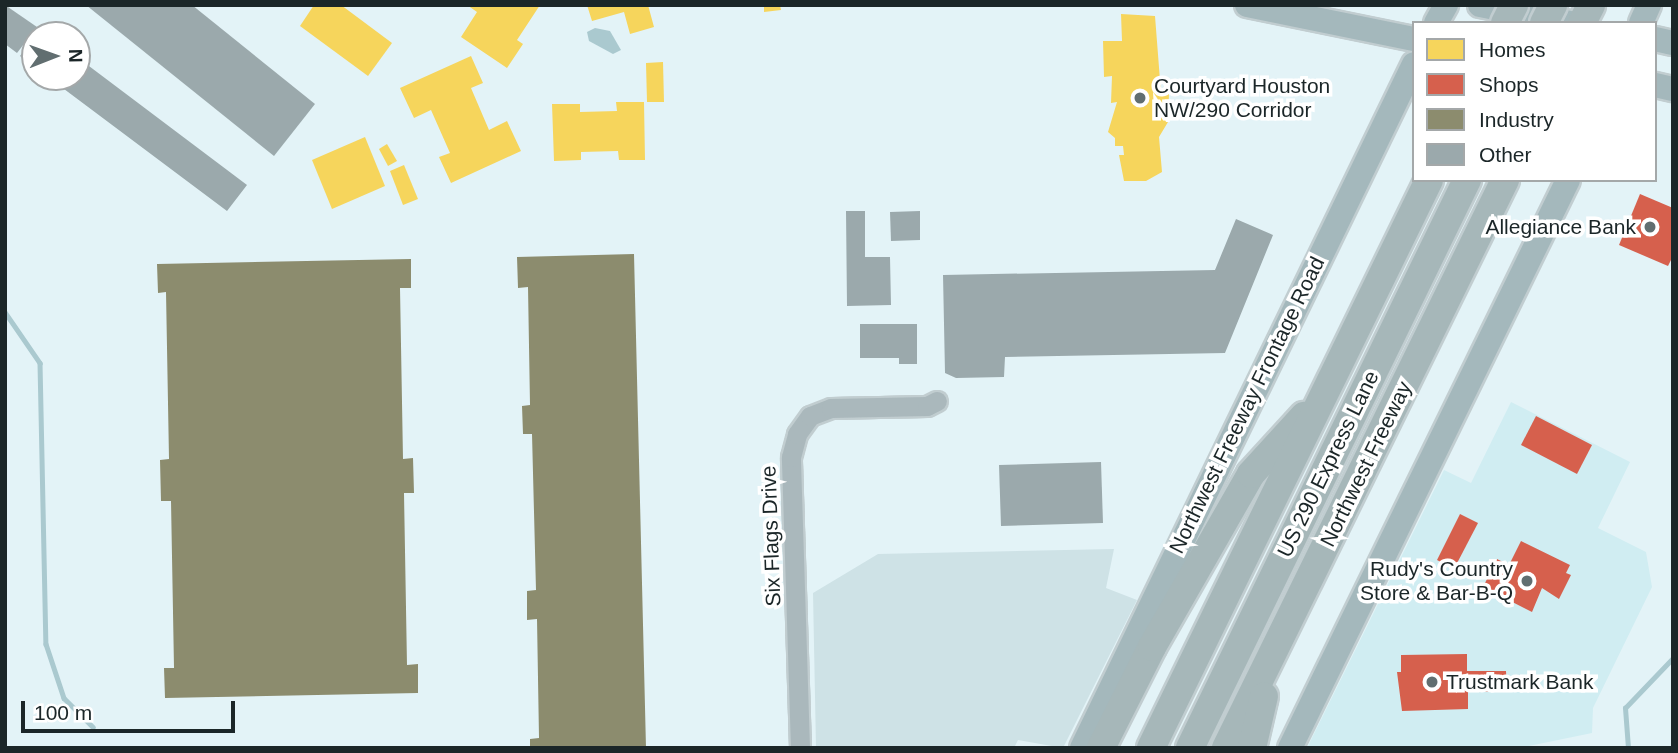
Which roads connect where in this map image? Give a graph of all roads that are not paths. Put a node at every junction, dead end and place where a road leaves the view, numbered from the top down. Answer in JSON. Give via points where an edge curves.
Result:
{"nodes":[{"id":1,"x":1247,"y":5,"type":"edge"},
{"id":2,"x":1446,"y":5,"type":"edge"},
{"id":3,"x":1480,"y":5,"type":"edge"},
{"id":4,"x":1514,"y":5,"type":"edge"},
{"id":5,"x":1552,"y":5,"type":"edge"},
{"id":6,"x":1591,"y":5,"type":"edge"},
{"id":7,"x":1649,"y":5,"type":"edge"},
{"id":8,"x":1437,"y":21,"type":"edge"},
{"id":9,"x":1506,"y":21,"type":"edge"},
{"id":10,"x":1545,"y":21,"type":"edge"},
{"id":11,"x":1560,"y":21,"type":"edge"},
{"id":12,"x":1583,"y":21,"type":"edge"},
{"id":13,"x":1642,"y":21,"type":"edge"},
{"id":14,"x":1412,"y":39,"type":"edge"},
{"id":15,"x":1412,"y":70,"type":"edge"},
{"id":16,"x":1406,"y":90,"type":"edge"},
{"id":17,"x":1428,"y":182,"type":"edge"},
{"id":18,"x":1466,"y":182,"type":"edge"},
{"id":19,"x":1504,"y":182,"type":"edge"},
{"id":20,"x":1567,"y":182,"type":"edge"},
{"id":21,"x":1325,"y":394,"type":"junction"},
{"id":22,"x":937,"y":401,"type":"dead end"},
{"id":23,"x":1272,"y":656,"type":"junction"},
{"id":24,"x":800,"y":748,"type":"edge"},
{"id":25,"x":1082,"y":748,"type":"edge"},
{"id":26,"x":1101,"y":748,"type":"edge"},
{"id":27,"x":1150,"y":748,"type":"edge"},
{"id":28,"x":1190,"y":748,"type":"edge"},
{"id":29,"x":1226,"y":748,"type":"edge"},
{"id":30,"x":1252,"y":748,"type":"edge"},
{"id":31,"x":1290,"y":748,"type":"edge"}],
"edges":[{"from":1,"to":14,"type":"main road"},
{"from":2,"to":8,"type":"main road"},
{"from":3,"to":11,"type":"main road"},
{"from":4,"to":9,"type":"highway","bridge":true},
{"from":5,"to":10,"type":"highway","bridge":true},
{"from":6,"to":12,"type":"highway"},
{"from":7,"to":13,"type":"main road"},
{"from":15,"to":16,"type":"main road","name":"Northwest Freeway Frontage Road"},
{"from":16,"to":25,"type":"main road","name":"Northwest Freeway Frontage Road"},
{"from":17,"to":21,"type":"highway"},
{"from":18,"to":28,"type":"highway","name":"US 290 Express Lane"},
{"from":19,"to":23,"type":"highway","name":"Northwest Freeway"},
{"from":20,"to":31,"type":"main road"},
{"from":21,"to":26,"type":"highway","via":[[1251,474],[1152,647]]},
{"from":21,"to":27,"type":"highway"},
{"from":22,"to":24,"type":"street","name":"Six Flags Drive","via":[[927,406],[831,408],[810,416],[797,434],[791,457]]},
{"from":23,"to":29,"type":"highway","name":"Northwest Freeway"},
{"from":23,"to":30,"type":"highway"}]}
